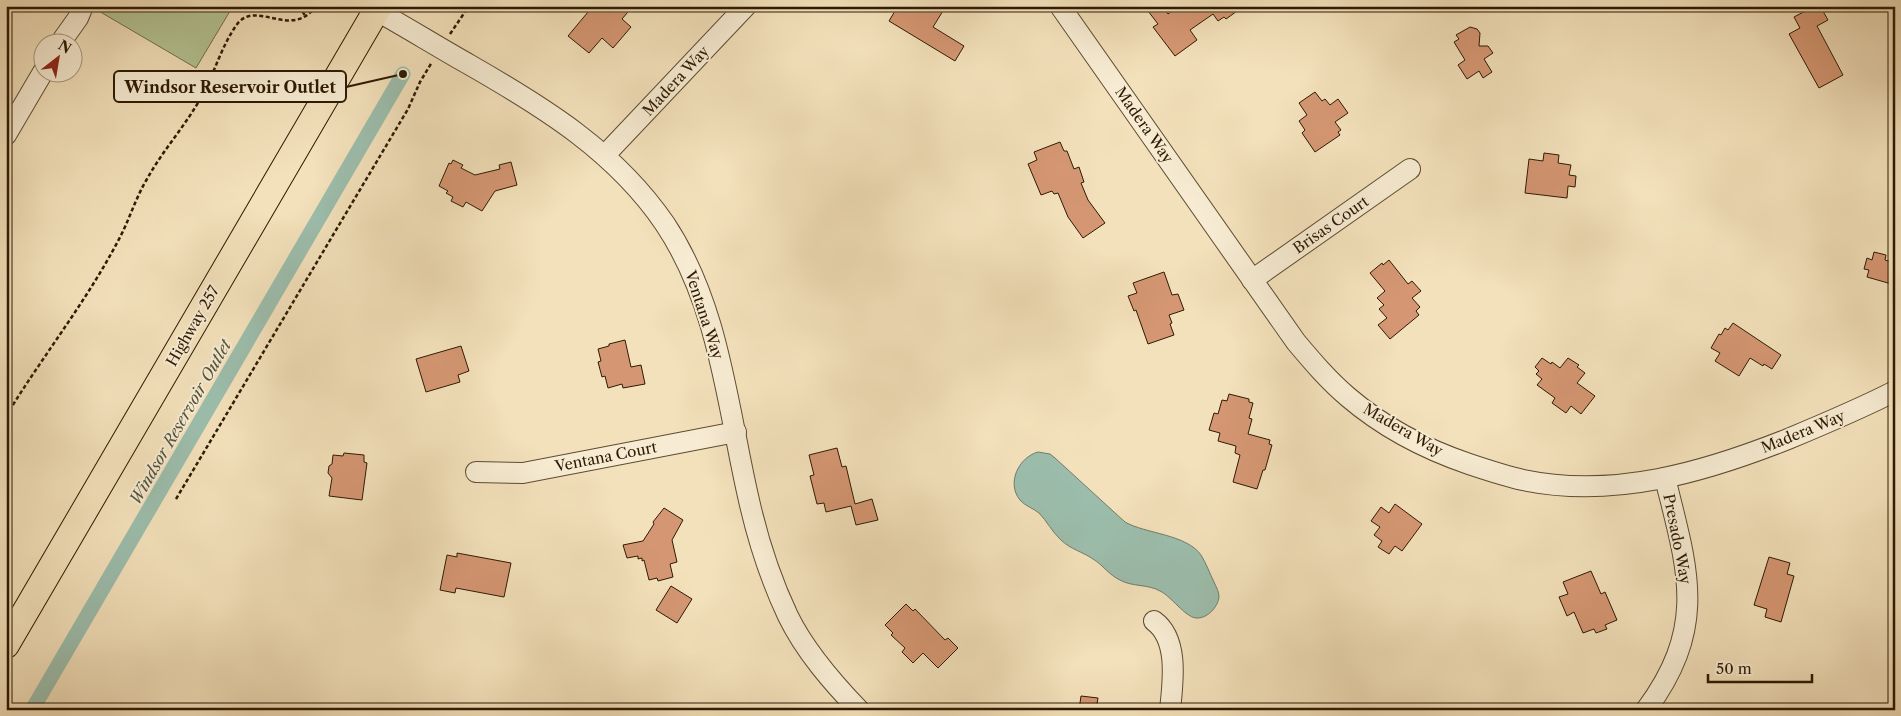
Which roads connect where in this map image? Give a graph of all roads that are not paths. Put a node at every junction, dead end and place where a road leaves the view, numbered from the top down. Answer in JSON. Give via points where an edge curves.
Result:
{"nodes":[{"id":1,"x":83,"y":6,"type":"edge"},
{"id":2,"x":746,"y":6,"type":"edge"},
{"id":3,"x":1060,"y":6,"type":"edge"},
{"id":4,"x":375,"y":8,"type":"edge"},
{"id":5,"x":68,"y":32,"type":"edge"},
{"id":6,"x":37,"y":82,"type":"edge"},
{"id":7,"x":6,"y":134,"type":"edge"},
{"id":8,"x":605,"y":155,"type":"junction"},
{"id":9,"x":1410,"y":170,"type":"dead end"},
{"id":10,"x":1252,"y":280,"type":"junction"},
{"id":11,"x":1895,"y":391,"type":"edge"},
{"id":12,"x":736,"y":432,"type":"junction"},
{"id":13,"x":476,"y":472,"type":"dead end"},
{"id":14,"x":1665,"y":478,"type":"junction"},
{"id":15,"x":1154,"y":621,"type":"dead end"},
{"id":16,"x":6,"y":645,"type":"edge"},
{"id":17,"x":859,"y":710,"type":"edge"},
{"id":18,"x":1170,"y":710,"type":"edge"},
{"id":19,"x":1646,"y":710,"type":"edge"}],
"edges":[{"from":1,"to":5,"type":"street"},
{"from":2,"to":8,"type":"street","name":"Madera Way"},
{"from":3,"to":10,"type":"street","name":"Madera Way"},
{"from":4,"to":8,"type":"street","name":"Ventana Way","via":[[551,113]]},
{"from":4,"to":16,"type":"main road","name":"Highway 257"},
{"from":6,"to":7,"type":"street"},
{"from":8,"to":12,"type":"street","name":"Ventana Way","via":[[666,226],[691,272],[712,328]]},
{"from":9,"to":10,"type":"street","name":"Brisas Court"},
{"from":10,"to":14,"type":"street","name":"Madera Way","via":[[1321,371],[1347,396],[1381,421],[1422,445],[1450,458],[1525,480],[1589,486]]},
{"from":11,"to":14,"type":"street","name":"Madera Way","via":[[1852,413],[1756,452]]},
{"from":12,"to":13,"type":"street","name":"Ventana Court","via":[[523,473]]},
{"from":12,"to":17,"type":"street","name":"Ventana Way","via":[[758,538],[788,616],[814,658]]},
{"from":14,"to":19,"type":"street","name":"Presado Way","via":[[1687,576],[1687,621],[1677,657],[1660,692]]},
{"from":15,"to":18,"type":"street","via":[[1165,630],[1170,644]]}]}
